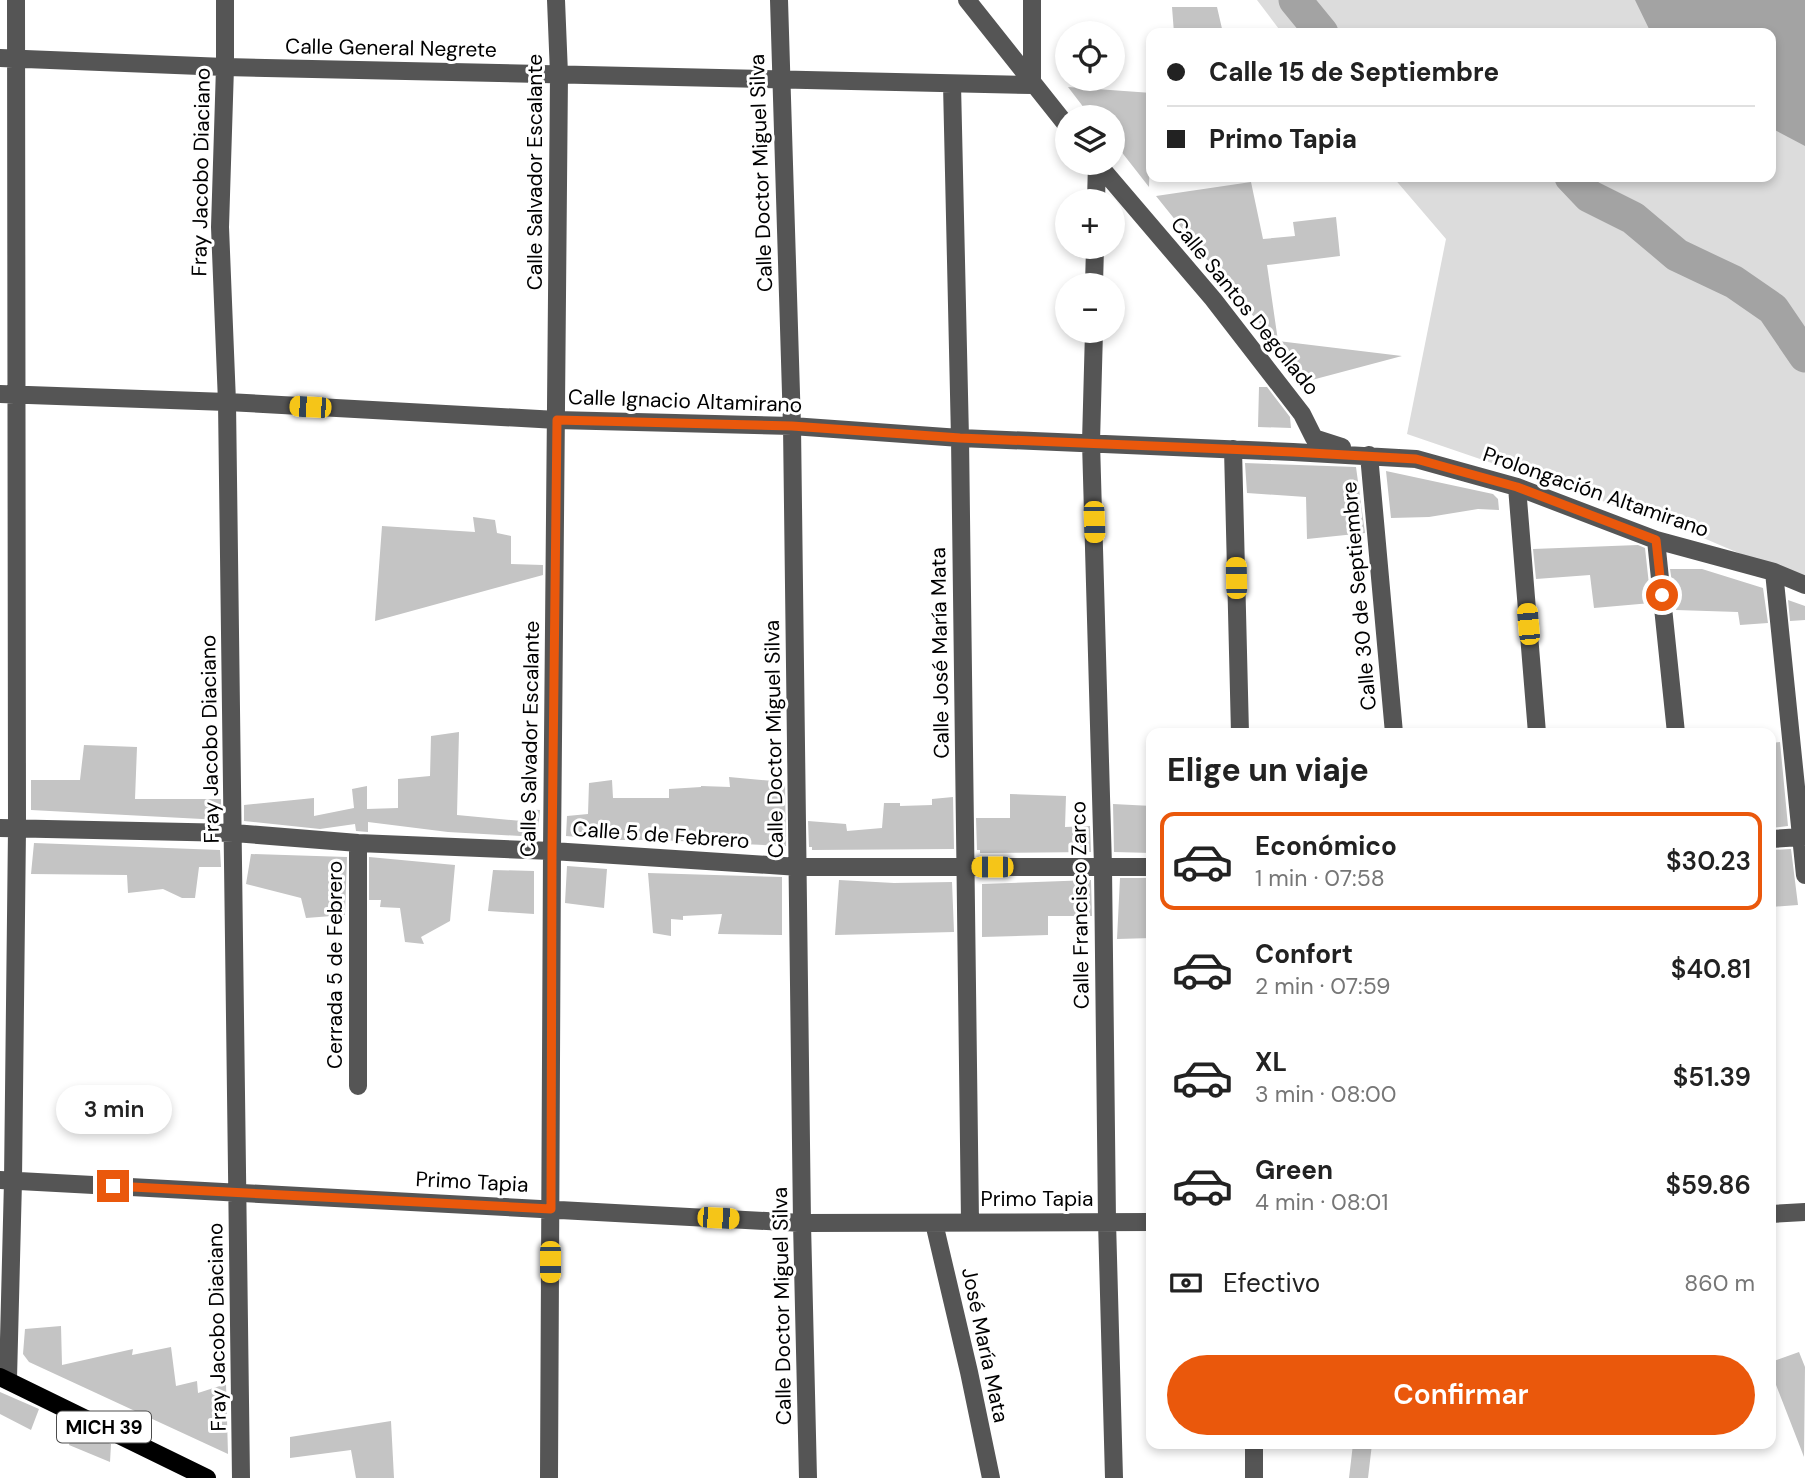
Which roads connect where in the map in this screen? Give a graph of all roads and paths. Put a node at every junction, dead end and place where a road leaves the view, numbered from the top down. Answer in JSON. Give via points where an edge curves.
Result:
{"nodes":[{"id":1,"x":16,"y":0,"type":"edge"},
{"id":2,"x":225,"y":0,"type":"edge"},
{"id":3,"x":556,"y":0,"type":"edge"},
{"id":4,"x":779,"y":0,"type":"edge"},
{"id":5,"x":967,"y":0,"type":"edge"},
{"id":6,"x":1032,"y":0,"type":"edge"},
{"id":7,"x":8,"y":58,"type":"edge"},
{"id":8,"x":225,"y":67,"type":"junction"},
{"id":9,"x":559,"y":74,"type":"junction"},
{"id":10,"x":780,"y":80,"type":"junction"},
{"id":11,"x":952,"y":84,"type":"junction"},
{"id":12,"x":1032,"y":85,"type":"junction"},
{"id":13,"x":1055,"y":112,"type":"edge"},
{"id":14,"x":1107,"y":175,"type":"edge"},
{"id":15,"x":1094,"y":343,"type":"edge"},
{"id":16,"x":8,"y":395,"type":"edge"},
{"id":17,"x":227,"y":402,"type":"junction"},
{"id":18,"x":557,"y":420,"type":"junction"},
{"id":19,"x":792,"y":426,"type":"junction"},
{"id":20,"x":960,"y":438,"type":"junction"},
{"id":21,"x":1314,"y":438,"type":"junction"},
{"id":22,"x":1091,"y":442,"type":"junction"},
{"id":23,"x":1233,"y":449,"type":"junction"},
{"id":24,"x":1293,"y":452,"type":"junction"},
{"id":25,"x":1369,"y":455,"type":"junction"},
{"id":26,"x":1517,"y":487,"type":"junction"},
{"id":27,"x":1656,"y":540,"type":"junction"},
{"id":28,"x":1774,"y":572,"type":"junction"},
{"id":29,"x":1805,"y":585,"type":"edge"},
{"id":30,"x":1240,"y":728,"type":"edge"},
{"id":31,"x":1395,"y":728,"type":"edge"},
{"id":32,"x":1536,"y":728,"type":"edge"},
{"id":33,"x":1675,"y":728,"type":"edge"},
{"id":34,"x":8,"y":828,"type":"edge"},
{"id":35,"x":234,"y":833,"type":"junction"},
{"id":36,"x":1801,"y":837,"type":"junction"},
{"id":37,"x":1776,"y":839,"type":"edge"},
{"id":38,"x":358,"y":844,"type":"junction"},
{"id":39,"x":552,"y":851,"type":"junction"},
{"id":40,"x":799,"y":867,"type":"junction"},
{"id":41,"x":965,"y":867,"type":"junction"},
{"id":42,"x":1103,"y":867,"type":"junction"},
{"id":43,"x":1146,"y":867,"type":"edge"},
{"id":44,"x":1805,"y":876,"type":"edge"},
{"id":45,"x":358,"y":1086,"type":"dead end"},
{"id":46,"x":7,"y":1181,"type":"edge"},
{"id":47,"x":238,"y":1193,"type":"junction"},
{"id":48,"x":551,"y":1209,"type":"junction"},
{"id":49,"x":1805,"y":1212,"type":"edge"},
{"id":50,"x":1776,"y":1214,"type":"edge"},
{"id":51,"x":1107,"y":1221,"type":"junction"},
{"id":52,"x":970,"y":1222,"type":"junction"},
{"id":53,"x":1146,"y":1222,"type":"edge"},
{"id":54,"x":802,"y":1223,"type":"junction"},
{"id":55,"x":934,"y":1223,"type":"junction"},
{"id":56,"x":4,"y":1378,"type":"edge"},
{"id":57,"x":1254,"y":1449,"type":"edge"},
{"id":58,"x":207,"y":1478,"type":"edge"},
{"id":59,"x":241,"y":1478,"type":"edge"},
{"id":60,"x":549,"y":1478,"type":"edge"},
{"id":61,"x":808,"y":1478,"type":"edge"},
{"id":62,"x":991,"y":1478,"type":"edge"},
{"id":63,"x":1115,"y":1478,"type":"edge"},
{"id":64,"x":1254,"y":1478,"type":"edge"}],
"edges":[{"from":1,"to":7,"type":"street"},
{"from":2,"to":8,"type":"street","name":"Fray Jacobo Diaciano"},
{"from":3,"to":9,"type":"street","name":"Calle Salvador Escalante"},
{"from":4,"to":10,"type":"street","name":"Calle Doctor Miguel Silva"},
{"from":5,"to":12,"type":"street"},
{"from":6,"to":12,"type":"street"},
{"from":7,"to":8,"type":"street","name":"Calle General Negrete"},
{"from":7,"to":16,"type":"street"},
{"from":8,"to":9,"type":"street","name":"Calle General Negrete"},
{"from":8,"to":17,"type":"street","name":"Fray Jacobo Diaciano","via":[[220,227]]},
{"from":9,"to":10,"type":"street","name":"Calle General Negrete"},
{"from":9,"to":18,"type":"street","name":"Calle Salvador Escalante"},
{"from":10,"to":11,"type":"street","name":"Calle General Negrete"},
{"from":10,"to":19,"type":"street","name":"Calle Doctor Miguel Silva"},
{"from":11,"to":12,"type":"street","name":"Calle General Negrete"},
{"from":11,"to":20,"type":"street","name":"Calle José María Mata"},
{"from":12,"to":13,"type":"street"},
{"from":14,"to":21,"type":"street","name":"Calle Santos Degollado","via":[[1213,299],[1302,414]]},
{"from":15,"to":22,"type":"street","name":"Calle Francisco Zarco"},
{"from":16,"to":17,"type":"street","name":"Calle Ignacio Altamirano"},
{"from":16,"to":34,"type":"street"},
{"from":17,"to":18,"type":"street","name":"Calle Ignacio Altamirano"},
{"from":17,"to":35,"type":"street","name":"Fray Jacobo Diaciano"},
{"from":18,"to":19,"type":"street","name":"Calle Ignacio Altamirano"},
{"from":18,"to":39,"type":"street","name":"Calle Salvador Escalante"},
{"from":19,"to":20,"type":"street","name":"Calle Ignacio Altamirano"},
{"from":19,"to":40,"type":"street","name":"Calle Doctor Miguel Silva"},
{"from":20,"to":22,"type":"street","name":"Calle Ignacio Altamirano"},
{"from":20,"to":41,"type":"street","name":"Calle José María Mata"},
{"from":21,"to":24,"type":"street"},
{"from":21,"to":25,"type":"street"},
{"from":22,"to":23,"type":"street","name":"Calle Ignacio Altamirano"},
{"from":22,"to":42,"type":"street","name":"Calle Francisco Zarco"},
{"from":23,"to":24,"type":"street","name":"Calle Ignacio Altamirano"},
{"from":23,"to":30,"type":"street"},
{"from":24,"to":25,"type":"street","name":"Calle Ignacio Altamirano"},
{"from":25,"to":26,"type":"street","name":"Prolongación Altamirano","via":[[1416,459]]},
{"from":25,"to":31,"type":"street","name":"Calle 30 de Septiembre"},
{"from":26,"to":27,"type":"street","name":"Prolongación Altamirano"},
{"from":26,"to":32,"type":"street"},
{"from":27,"to":28,"type":"street","name":"Prolongación Altamirano"},
{"from":27,"to":33,"type":"street"},
{"from":28,"to":29,"type":"street","name":"Prolongación Altamirano"},
{"from":28,"to":36,"type":"street"},
{"from":34,"to":35,"type":"street","name":"Calle 5 de Febrero"},
{"from":34,"to":46,"type":"street"},
{"from":35,"to":38,"type":"street","name":"Calle 5 de Febrero"},
{"from":35,"to":47,"type":"street","name":"Fray Jacobo Diaciano"},
{"from":36,"to":37,"type":"street"},
{"from":36,"to":44,"type":"street"},
{"from":38,"to":39,"type":"street","name":"Calle 5 de Febrero"},
{"from":38,"to":45,"type":"street","name":"Cerrada 5 de Febrero"},
{"from":39,"to":40,"type":"street","name":"Calle 5 de Febrero"},
{"from":39,"to":48,"type":"street","name":"Calle Salvador Escalante"},
{"from":40,"to":41,"type":"street","name":"Calle 5 de Febrero"},
{"from":40,"to":54,"type":"street","name":"Calle Doctor Miguel Silva"},
{"from":41,"to":42,"type":"street","name":"Calle 5 de Febrero"},
{"from":41,"to":52,"type":"street","name":"Calle José María Mata"},
{"from":42,"to":43,"type":"street","name":"Calle 5 de Febrero"},
{"from":42,"to":51,"type":"street","name":"Calle Francisco Zarco"},
{"from":46,"to":47,"type":"street","name":"Primo Tapia"},
{"from":46,"to":56,"type":"street"},
{"from":47,"to":48,"type":"street","name":"Primo Tapia"},
{"from":47,"to":59,"type":"street","name":"Fray Jacobo Diaciano"},
{"from":48,"to":54,"type":"street","name":"Primo Tapia"},
{"from":48,"to":60,"type":"street","name":"Calle Salvador Escalante"},
{"from":49,"to":50,"type":"street"},
{"from":51,"to":52,"type":"street","name":"Primo Tapia"},
{"from":51,"to":53,"type":"street","name":"Primo Tapia"},
{"from":51,"to":63,"type":"street","name":"Calle Francisco Zarco"},
{"from":52,"to":55,"type":"street","name":"Primo Tapia"},
{"from":54,"to":55,"type":"street","name":"Primo Tapia"},
{"from":54,"to":61,"type":"street","name":"Calle Doctor Miguel Silva"},
{"from":55,"to":62,"type":"street","name":"José María Mata"},
{"from":56,"to":58,"type":"main road","number":"MICH 39"},
{"from":57,"to":64,"type":"street"}]}
